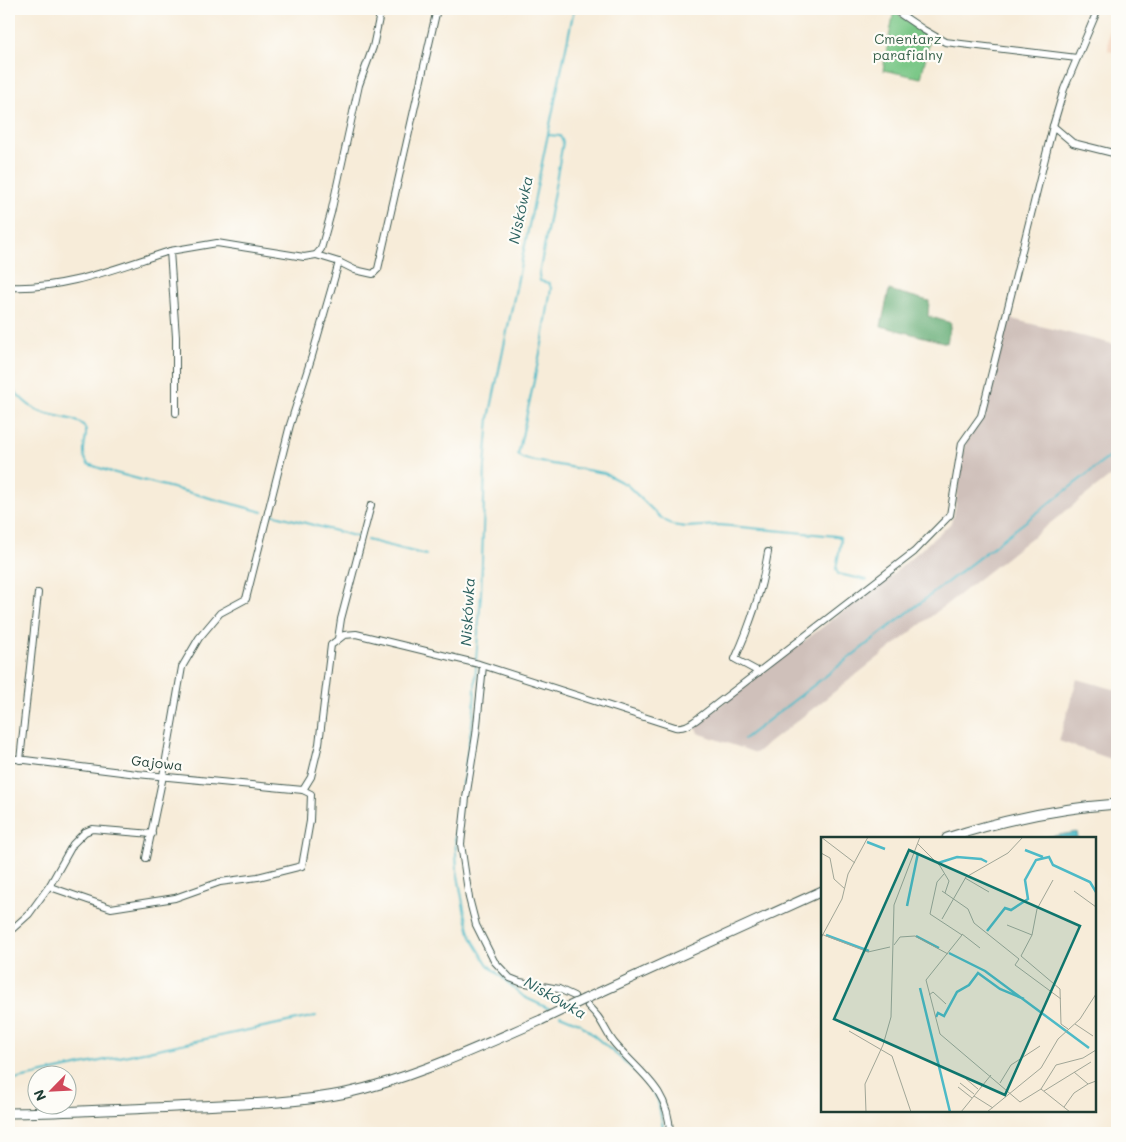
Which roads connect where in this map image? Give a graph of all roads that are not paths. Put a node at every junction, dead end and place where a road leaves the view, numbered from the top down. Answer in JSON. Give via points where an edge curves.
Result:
{"nodes":[{"id":1,"x":381,"y":9,"type":"edge"},
{"id":2,"x":437,"y":9,"type":"edge"},
{"id":3,"x":893,"y":9,"type":"edge"},
{"id":4,"x":1098,"y":9,"type":"edge"},
{"id":5,"x":1077,"y":58,"type":"junction"},
{"id":6,"x":1053,"y":126,"type":"junction"},
{"id":7,"x":1117,"y":154,"type":"edge"},
{"id":8,"x":170,"y":251,"type":"junction"},
{"id":9,"x":316,"y":255,"type":"junction"},
{"id":10,"x":339,"y":262,"type":"junction"},
{"id":11,"x":9,"y":287,"type":"edge"},
{"id":12,"x":176,"y":413,"type":"dead end"},
{"id":13,"x":371,"y":505,"type":"dead end"},
{"id":14,"x":768,"y":552,"type":"dead end"},
{"id":15,"x":38,"y":593,"type":"dead end"},
{"id":16,"x":338,"y":639,"type":"junction"},
{"id":17,"x":481,"y":665,"type":"junction"},
{"id":18,"x":759,"y":672,"type":"junction"},
{"id":19,"x":9,"y":758,"type":"edge"},
{"id":20,"x":20,"y":760,"type":"junction"},
{"id":21,"x":164,"y":776,"type":"junction"},
{"id":22,"x":303,"y":790,"type":"junction"},
{"id":23,"x":1117,"y":804,"type":"edge"},
{"id":24,"x":152,"y":834,"type":"junction"},
{"id":25,"x":951,"y":837,"type":"edge"},
{"id":26,"x":146,"y":858,"type":"dead end"},
{"id":27,"x":50,"y":885,"type":"junction"},
{"id":28,"x":821,"y":891,"type":"edge"},
{"id":29,"x":9,"y":932,"type":"edge"},
{"id":30,"x":574,"y":996,"type":"dead end"},
{"id":31,"x":586,"y":1002,"type":"junction"},
{"id":32,"x":9,"y":1113,"type":"edge"},
{"id":33,"x":670,"y":1133,"type":"edge"}],
"edges":[{"from":1,"to":9,"type":"street","via":[[373,47],[359,85],[331,213],[321,249]]},
{"from":2,"to":10,"type":"street","via":[[378,269],[373,274]]},
{"from":3,"to":5,"type":"street","via":[[945,42]]},
{"from":4,"to":5,"type":"street"},
{"from":5,"to":6,"type":"street"},
{"from":6,"to":7,"type":"street","via":[[1073,143]]},
{"from":6,"to":18,"type":"street","via":[[980,416],[962,443],[950,515],[914,552]]},
{"from":8,"to":9,"type":"street","via":[[216,244],[304,257]]},
{"from":8,"to":11,"type":"street","via":[[92,277],[55,284]]},
{"from":8,"to":12,"type":"street","via":[[176,337]]},
{"from":9,"to":10,"type":"street"},
{"from":10,"to":21,"type":"street","via":[[290,425],[246,600],[220,613],[199,638],[182,667]]},
{"from":13,"to":16,"type":"street"},
{"from":14,"to":18,"type":"street","via":[[764,582],[735,659]]},
{"from":15,"to":20,"type":"street"},
{"from":16,"to":17,"type":"street","via":[[356,634]]},
{"from":16,"to":22,"type":"street","via":[[331,644],[319,744],[311,777]]},
{"from":17,"to":18,"type":"street","via":[[680,728],[696,720]]},
{"from":17,"to":30,"type":"street","via":[[476,736],[462,844],[476,925],[494,961],[510,978]]},
{"from":19,"to":20,"type":"street","name":"Gajowa"},
{"from":20,"to":21,"type":"street","name":"Gajowa"},
{"from":21,"to":22,"type":"street","name":"Gajowa"},
{"from":21,"to":24,"type":"street"},
{"from":22,"to":27,"type":"street","via":[[311,794],[302,866],[220,882],[175,898],[111,908]]},
{"from":23,"to":25,"type":"main road","via":[[1007,821]]},
{"from":24,"to":26,"type":"street"},
{"from":24,"to":27,"type":"street","via":[[92,829],[85,832],[74,844]]},
{"from":27,"to":29,"type":"street"},
{"from":28,"to":31,"type":"main road"},
{"from":31,"to":32,"type":"main road","bridge":true,"via":[[438,1064],[381,1084],[336,1094],[245,1104]]},
{"from":31,"to":33,"type":"street","via":[[613,1042],[661,1095],[670,1121]]}]}
